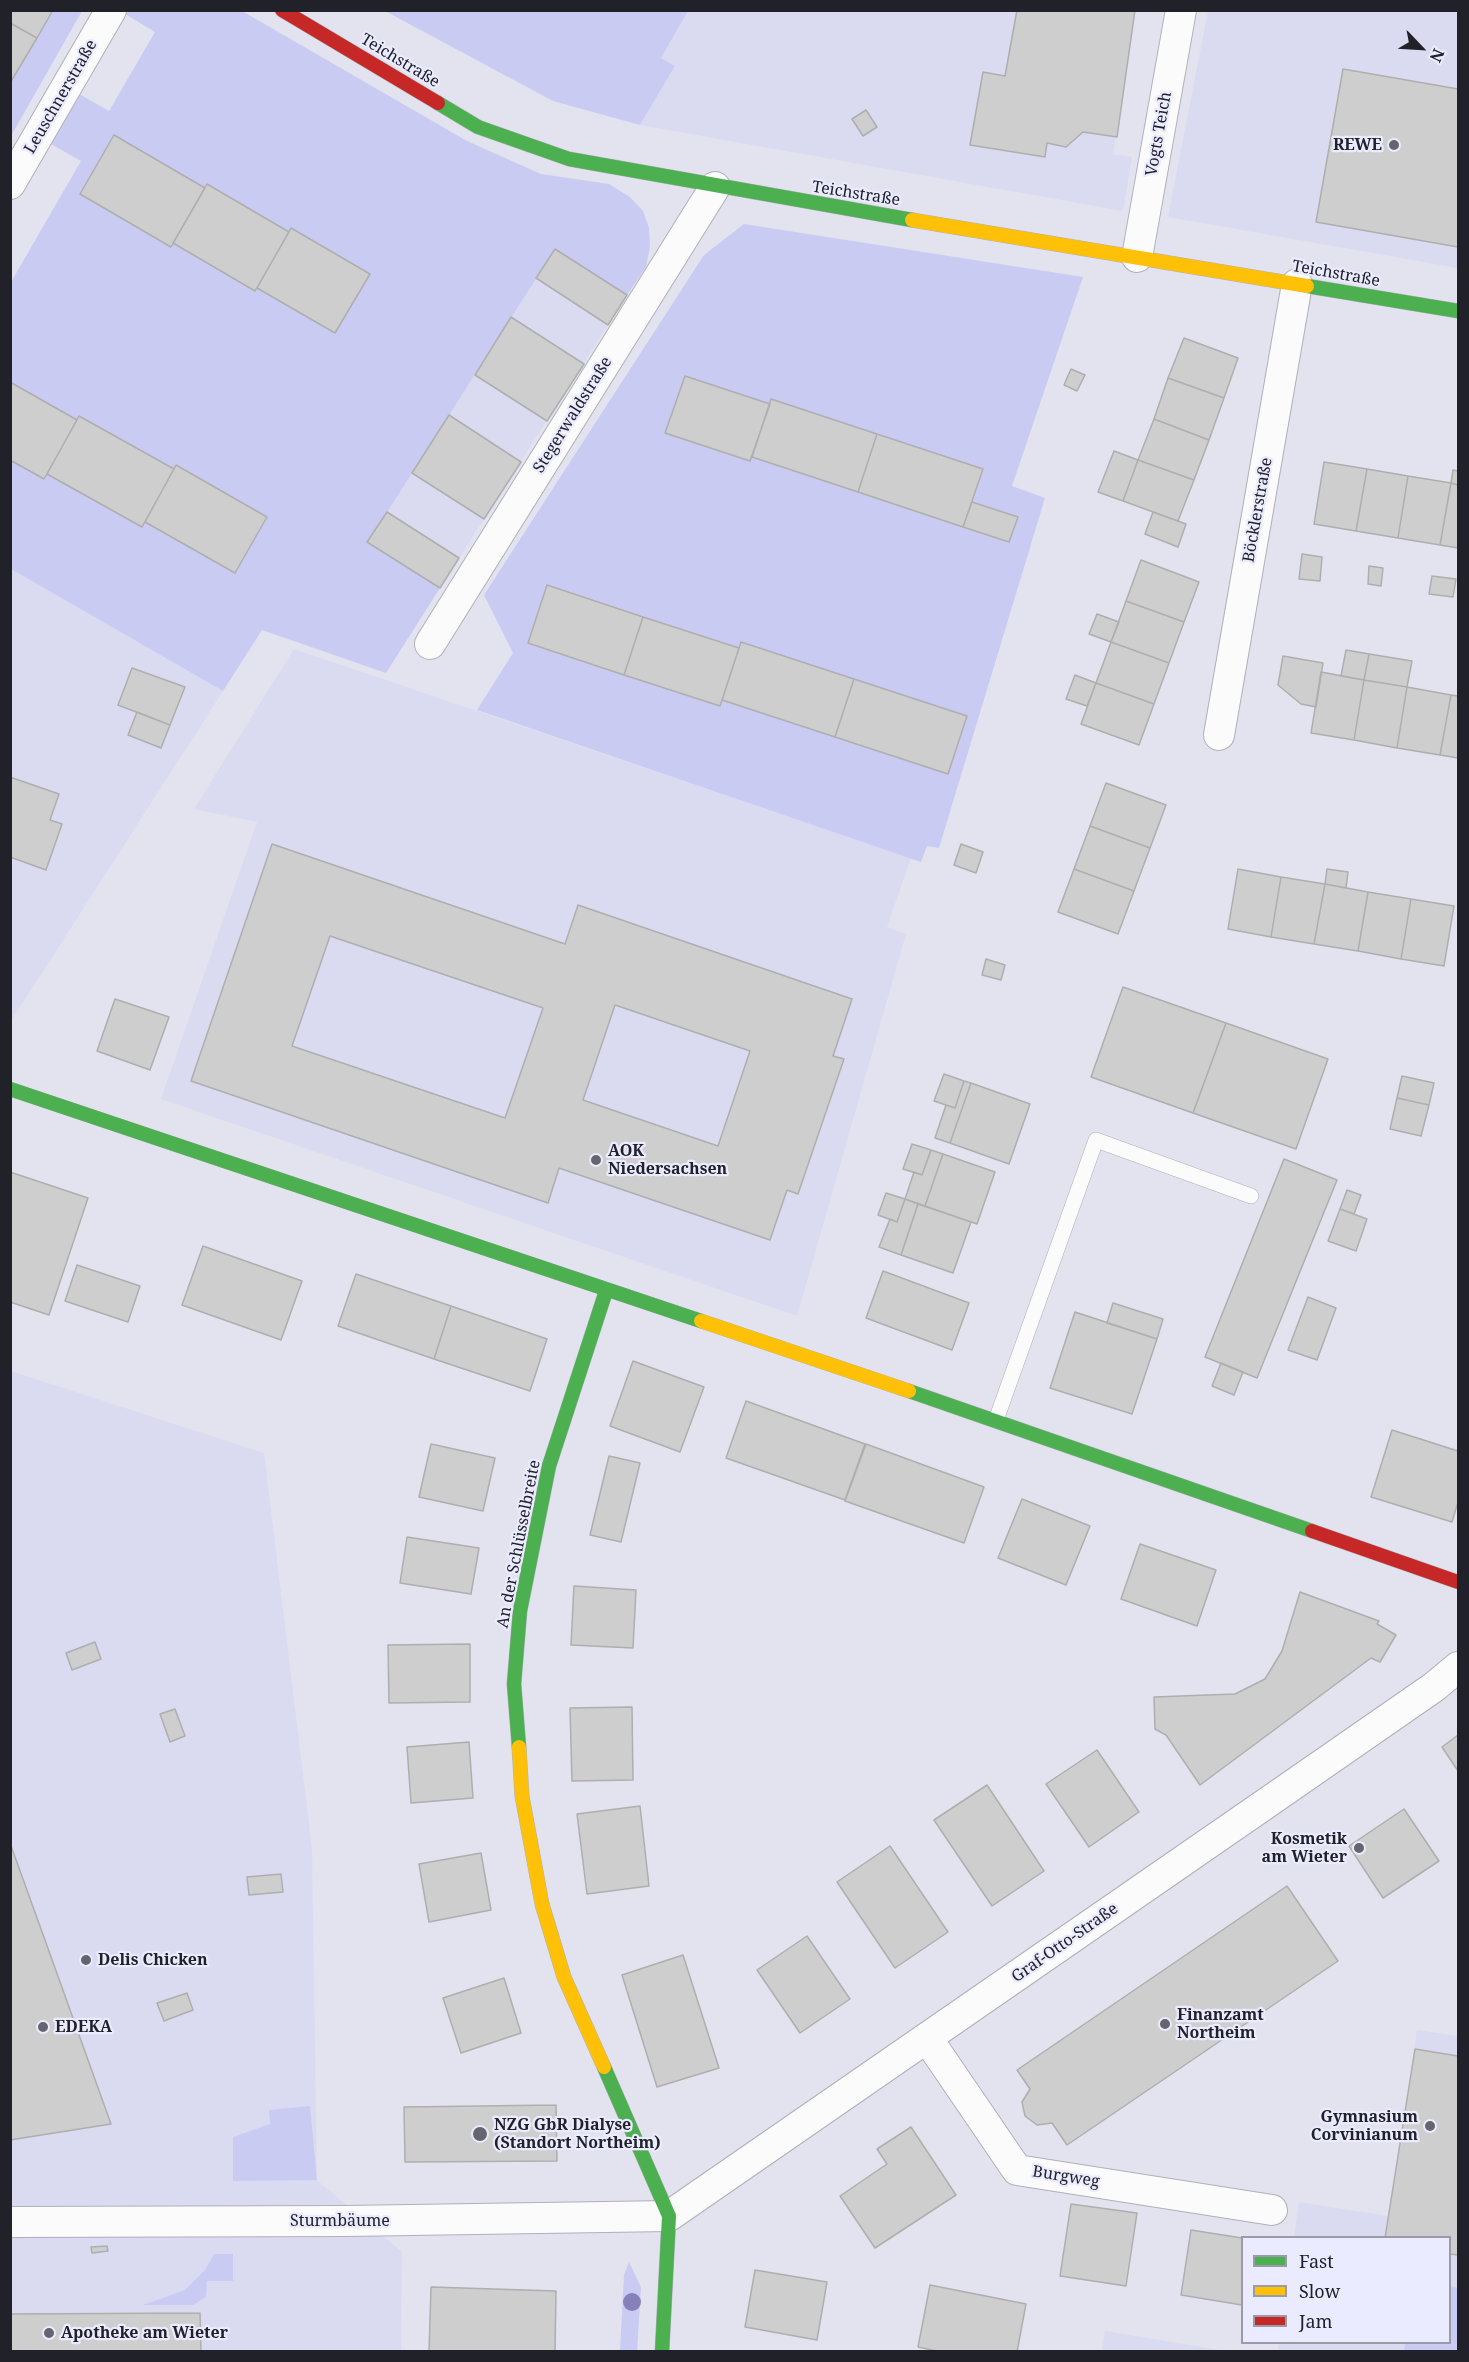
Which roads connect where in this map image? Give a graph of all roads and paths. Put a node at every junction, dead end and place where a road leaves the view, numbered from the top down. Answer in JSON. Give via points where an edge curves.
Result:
{"nodes":[{"id":1,"x":111,"y":10,"type":"edge"},
{"id":2,"x":282,"y":10,"type":"edge"},
{"id":3,"x":1181,"y":10,"type":"edge"},
{"id":4,"x":10,"y":184,"type":"edge"},
{"id":5,"x":715,"y":187,"type":"junction"},
{"id":6,"x":1137,"y":256,"type":"junction"},
{"id":7,"x":1297,"y":284,"type":"junction"},
{"id":8,"x":1458,"y":311,"type":"edge"},
{"id":9,"x":430,"y":644,"type":"dead end"},
{"id":10,"x":1219,"y":735,"type":"dead end"},
{"id":11,"x":10,"y":1089,"type":"edge"},
{"id":12,"x":1251,"y":1196,"type":"dead end"},
{"id":13,"x":606,"y":1291,"type":"junction"},
{"id":14,"x":996,"y":1420,"type":"junction"},
{"id":15,"x":1458,"y":1582,"type":"edge"},
{"id":16,"x":1458,"y":1667,"type":"edge"},
{"id":17,"x":927,"y":2038,"type":"junction"},
{"id":18,"x":1272,"y":2210,"type":"dead end"},
{"id":19,"x":669,"y":2216,"type":"junction"},
{"id":20,"x":10,"y":2222,"type":"edge"},
{"id":21,"x":662,"y":2352,"type":"edge"}],
"edges":[{"from":1,"to":4,"type":"street","name":"Leuschnerstraße"},
{"from":2,"to":5,"type":"street","name":"Teichstraße","via":[[478,127],[568,159]]},
{"from":3,"to":6,"type":"street","name":"Vogts Teich"},
{"from":5,"to":6,"type":"street","name":"Teichstraße"},
{"from":5,"to":9,"type":"street","name":"Stegerwaldstraße"},
{"from":6,"to":7,"type":"street","name":"Teichstraße"},
{"from":7,"to":8,"type":"street","name":"Teichstraße"},
{"from":7,"to":10,"type":"street","name":"Böcklerstraße"},
{"from":11,"to":13,"type":"street"},
{"from":12,"to":14,"type":"lane","via":[[1096,1140]]},
{"from":13,"to":14,"type":"street"},
{"from":13,"to":19,"type":"street","name":"An der Schlüsselbreite","via":[[549,1466],[520,1611],[514,1684],[522,1796],[543,1904],[564,1977]]},
{"from":14,"to":15,"type":"street"},
{"from":16,"to":17,"type":"street","name":"Graf-Otto-Straße"},
{"from":17,"to":18,"type":"street","name":"Burgweg","via":[[1017,2170]]},
{"from":17,"to":19,"type":"street","name":"Graf-Otto-Straße"},
{"from":19,"to":20,"type":"street","name":"Sturmbäume"},
{"from":19,"to":21,"type":"street"}]}
